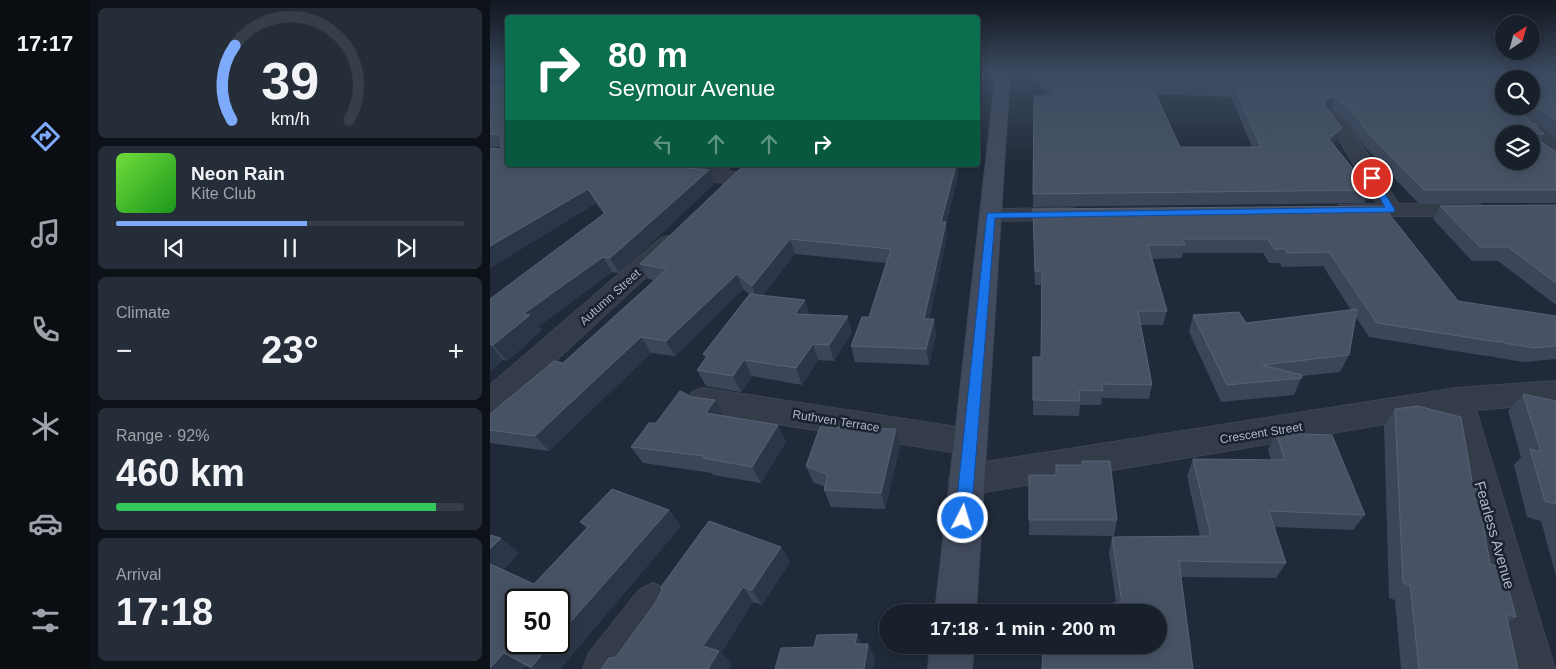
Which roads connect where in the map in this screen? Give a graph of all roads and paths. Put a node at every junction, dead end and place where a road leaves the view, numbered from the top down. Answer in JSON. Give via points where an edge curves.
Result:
{"nodes":[{"id":1,"x":1000,"y":103,"type":"edge"},
{"id":2,"x":1330,"y":115,"type":"edge"},
{"id":3,"x":1540,"y":138,"type":"edge"},
{"id":4,"x":1556,"y":152,"type":"edge"},
{"id":5,"x":651,"y":167,"type":"edge"},
{"id":6,"x":742,"y":171,"type":"edge"},
{"id":7,"x":715,"y":198,"type":"edge"},
{"id":8,"x":1391,"y":210,"type":"junction"},
{"id":9,"x":1498,"y":210,"type":"edge"},
{"id":10,"x":1331,"y":211,"type":"edge"},
{"id":11,"x":1091,"y":214,"type":"edge"},
{"id":12,"x":991,"y":215,"type":"junction"},
{"id":13,"x":687,"y":225,"type":"edge"},
{"id":14,"x":1556,"y":392,"type":"edge"},
{"id":15,"x":703,"y":400,"type":"edge"},
{"id":16,"x":1457,"y":400,"type":"junction"},
{"id":17,"x":490,"y":403,"type":"edge"},
{"id":18,"x":970,"y":442,"type":"junction"},
{"id":19,"x":966,"y":480,"type":"junction"},
{"id":20,"x":653,"y":604,"type":"edge"},
{"id":21,"x":956,"y":604,"type":"edge"},
{"id":22,"x":951,"y":654,"type":"edge"},
{"id":23,"x":605,"y":669,"type":"edge"},
{"id":24,"x":950,"y":669,"type":"edge"},
{"id":25,"x":1533,"y":669,"type":"edge"}],
"edges":[{"from":1,"to":12,"type":"main road"},
{"from":2,"to":8,"type":"street","via":[[1344,132]]},
{"from":3,"to":4,"type":"street"},
{"from":5,"to":6,"type":"street"},
{"from":6,"to":7,"type":"street"},
{"from":8,"to":9,"type":"street"},
{"from":8,"to":10,"type":"street"},
{"from":11,"to":12,"type":"street"},
{"from":12,"to":18,"type":"main road"},
{"from":13,"to":17,"type":"street","name":"Autumn Street"},
{"from":14,"to":16,"type":"street","name":"Crescent Street"},
{"from":15,"to":18,"type":"street","name":"Ruthven Terrace"},
{"from":16,"to":19,"type":"street","name":"Crescent Street"},
{"from":16,"to":25,"type":"street","name":"Fearless Avenue"},
{"from":18,"to":19,"type":"main road"},
{"from":19,"to":21,"type":"main road"},
{"from":20,"to":23,"type":"street"},
{"from":22,"to":24,"type":"main road"}]}
